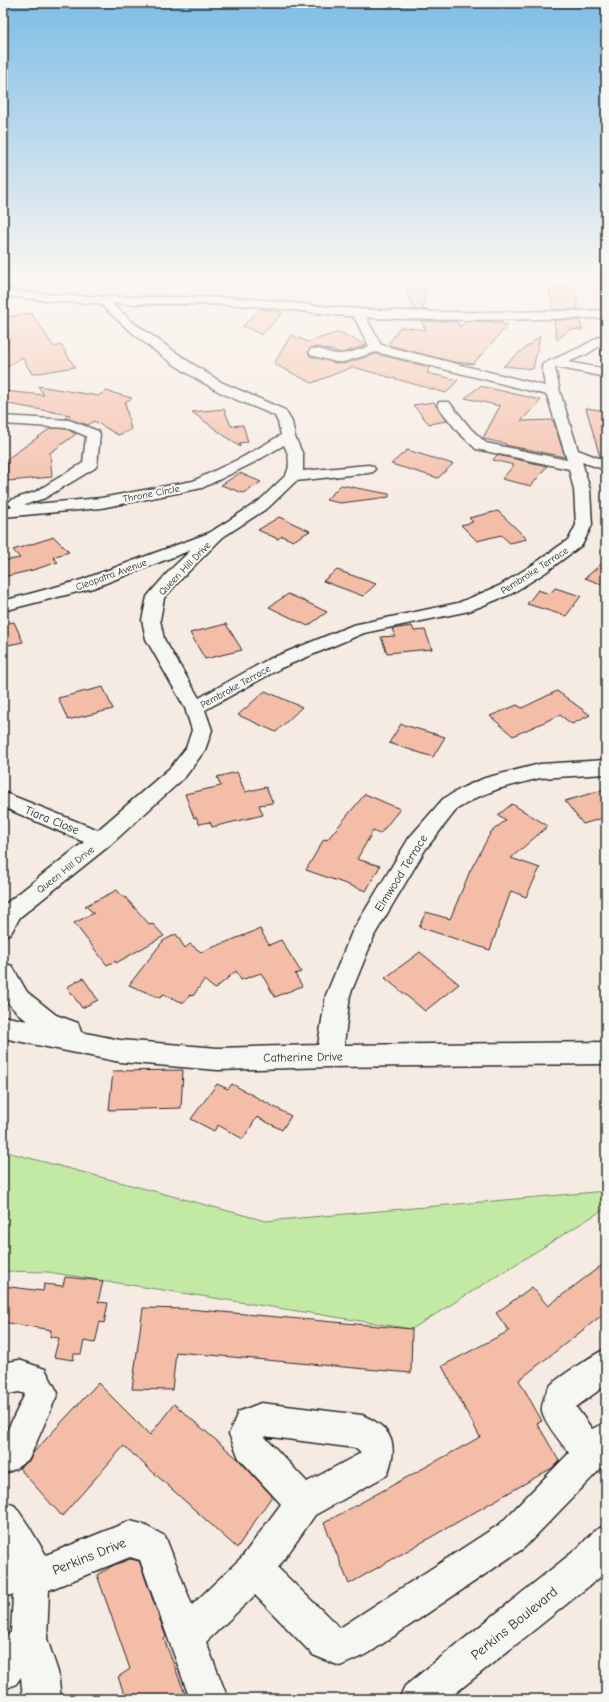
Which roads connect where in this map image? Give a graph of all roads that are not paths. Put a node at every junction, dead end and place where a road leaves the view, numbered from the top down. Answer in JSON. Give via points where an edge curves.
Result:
{"nodes":[{"id":1,"x":171,"y":355,"type":"edge"},
{"id":2,"x":327,"y":355,"type":"edge"},
{"id":3,"x":351,"y":355,"type":"edge"},
{"id":4,"x":406,"y":355,"type":"edge"},
{"id":5,"x":573,"y":355,"type":"edge"},
{"id":6,"x":554,"y":363,"type":"junction"},
{"id":7,"x":606,"y":373,"type":"edge"},
{"id":8,"x":553,"y":392,"type":"junction"},
{"id":9,"x":444,"y":405,"type":"dead end"},
{"id":10,"x":3,"y":420,"type":"edge"},
{"id":11,"x":288,"y":437,"type":"junction"},
{"id":12,"x":575,"y":460,"type":"junction"},
{"id":13,"x":606,"y":466,"type":"edge"},
{"id":14,"x":368,"y":469,"type":"dead end"},
{"id":15,"x":292,"y":477,"type":"junction"},
{"id":16,"x":3,"y":508,"type":"edge"},
{"id":17,"x":3,"y":512,"type":"edge"},
{"id":18,"x":217,"y":534,"type":"junction"},
{"id":19,"x":3,"y":606,"type":"edge"},
{"id":20,"x":195,"y":708,"type":"junction"},
{"id":21,"x":606,"y":766,"type":"edge"},
{"id":22,"x":3,"y":799,"type":"edge"},
{"id":23,"x":101,"y":840,"type":"junction"},
{"id":24,"x":3,"y":927,"type":"edge"},
{"id":25,"x":3,"y":973,"type":"edge"},
{"id":26,"x":3,"y":1027,"type":"edge"},
{"id":27,"x":120,"y":1051,"type":"junction"},
{"id":28,"x":606,"y":1053,"type":"edge"},
{"id":29,"x":329,"y":1056,"type":"junction"},
{"id":30,"x":606,"y":1365,"type":"edge"},
{"id":31,"x":3,"y":1379,"type":"edge"},
{"id":32,"x":599,"y":1447,"type":"edge"},
{"id":33,"x":3,"y":1457,"type":"edge"},
{"id":34,"x":303,"y":1503,"type":"dead end"},
{"id":35,"x":3,"y":1518,"type":"edge"},
{"id":36,"x":606,"y":1543,"type":"edge"},
{"id":37,"x":255,"y":1570,"type":"junction"},
{"id":38,"x":37,"y":1575,"type":"junction"},
{"id":39,"x":3,"y":1578,"type":"edge"},
{"id":40,"x":186,"y":1636,"type":"junction"},
{"id":41,"x":29,"y":1639,"type":"junction"},
{"id":42,"x":3,"y":1671,"type":"edge"},
{"id":43,"x":42,"y":1699,"type":"edge"},
{"id":44,"x":209,"y":1699,"type":"edge"},
{"id":45,"x":418,"y":1699,"type":"edge"}],
"edges":[{"from":1,"to":11,"type":"street","via":[[216,385],[280,413]]},
{"from":2,"to":3,"type":"street","via":[[343,358]]},
{"from":4,"to":8,"type":"street"},
{"from":5,"to":6,"type":"street"},
{"from":6,"to":7,"type":"street"},
{"from":6,"to":8,"type":"street","name":"Pembroke Terrace","via":[[548,367]]},
{"from":8,"to":12,"type":"street","name":"Pembroke Terrace"},
{"from":9,"to":12,"type":"street","via":[[481,446]]},
{"from":10,"to":16,"type":"street","via":[[69,424],[93,434],[90,465],[40,495]]},
{"from":11,"to":15,"type":"street","via":[[296,455],[296,470]]},
{"from":11,"to":17,"type":"street","name":"Throne Circle","via":[[248,460],[197,484],[101,503]]},
{"from":12,"to":13,"type":"street"},
{"from":12,"to":20,"type":"street","name":"Pembroke Terrace","via":[[582,490],[584,524],[576,542],[540,568],[505,590],[463,608],[359,629],[274,664]]},
{"from":14,"to":15,"type":"street"},
{"from":15,"to":18,"type":"street","name":"Queen Hill Drive","via":[[264,504]]},
{"from":18,"to":19,"type":"street","name":"Cleopatra Avenue","via":[[88,584]]},
{"from":18,"to":20,"type":"street","name":"Queen Hill Drive","via":[[176,574],[156,598],[151,620],[155,639]]},
{"from":20,"to":23,"type":"street","name":"Queen Hill Drive","via":[[202,730],[195,750],[178,772]]},
{"from":21,"to":29,"type":"street","name":"Elmwood Terrace","via":[[540,771],[492,783],[450,804],[417,844],[364,932],[338,995]]},
{"from":22,"to":23,"type":"street","name":"Tiara Close"},
{"from":23,"to":24,"type":"street","name":"Queen Hill Drive","via":[[12,911]]},
{"from":25,"to":27,"type":"street","via":[[18,999],[47,1023]]},
{"from":26,"to":27,"type":"street","name":"Catherine Drive"},
{"from":27,"to":29,"type":"street","name":"Catherine Drive","via":[[218,1059]]},
{"from":28,"to":29,"type":"street","name":"Catherine Drive"},
{"from":30,"to":32,"type":"street","via":[[561,1398],[558,1404],[558,1410]]},
{"from":31,"to":33,"type":"street","via":[[19,1376],[34,1380],[42,1393],[17,1447]]},
{"from":32,"to":37,"type":"street","via":[[512,1536],[356,1640],[340,1647],[326,1642]]},
{"from":34,"to":37,"type":"street"},
{"from":35,"to":38,"type":"street"},
{"from":36,"to":45,"type":"street","name":"Perkins Boulevard","via":[[591,1561]]},
{"from":37,"to":40,"type":"street"},
{"from":38,"to":39,"type":"street"},
{"from":38,"to":40,"type":"street","name":"Perkins Drive","via":[[51,1572],[130,1539],[142,1542],[153,1548]]},
{"from":38,"to":41,"type":"street","name":"Perkins Drive","via":[[31,1588]]},
{"from":40,"to":44,"type":"street","name":"Perkins Drive"},
{"from":41,"to":42,"type":"street"},
{"from":41,"to":43,"type":"street","name":"Perkins Drive","via":[[39,1672]]}]}
